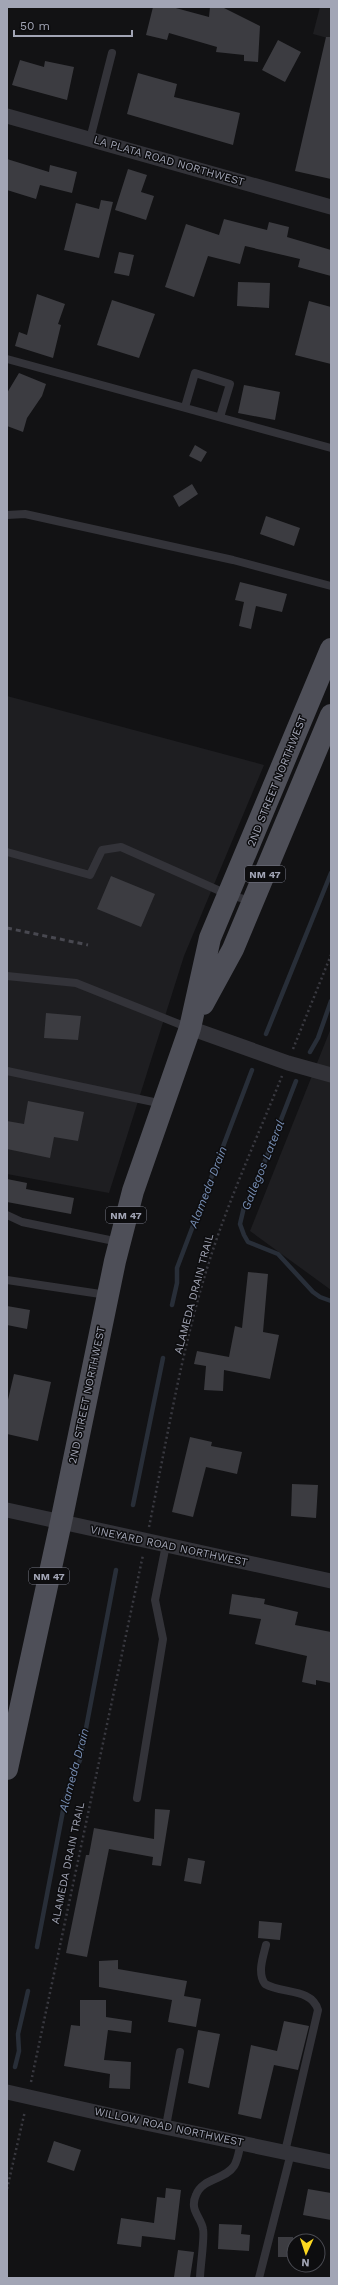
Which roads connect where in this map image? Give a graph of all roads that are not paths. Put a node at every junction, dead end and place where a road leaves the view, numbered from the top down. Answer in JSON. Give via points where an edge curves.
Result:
{"nodes":[{"id":1,"x":112,"y":53,"type":"dead end"},
{"id":2,"x":7,"y":116,"type":"edge"},
{"id":3,"x":90,"y":139,"type":"junction"},
{"id":4,"x":331,"y":207,"type":"edge"},
{"id":5,"x":7,"y":359,"type":"edge"},
{"id":6,"x":185,"y":407,"type":"junction"},
{"id":7,"x":220,"y":417,"type":"junction"},
{"id":8,"x":331,"y":448,"type":"edge"},
{"id":9,"x":7,"y":515,"type":"edge"},
{"id":10,"x":331,"y":586,"type":"edge"},
{"id":11,"x":331,"y":649,"type":"edge"},
{"id":12,"x":331,"y":715,"type":"edge"},
{"id":13,"x":7,"y":852,"type":"edge"},
{"id":14,"x":228,"y":895,"type":"junction"},
{"id":15,"x":253,"y":902,"type":"junction"},
{"id":16,"x":7,"y":976,"type":"edge"},
{"id":17,"x":190,"y":1028,"type":"junction"},
{"id":18,"x":7,"y":1072,"type":"edge"},
{"id":19,"x":331,"y":1075,"type":"edge"},
{"id":20,"x":163,"y":1104,"type":"junction"},
{"id":21,"x":7,"y":1215,"type":"edge"},
{"id":22,"x":120,"y":1242,"type":"junction"},
{"id":23,"x":7,"y":1280,"type":"edge"},
{"id":24,"x":108,"y":1295,"type":"junction"},
{"id":25,"x":7,"y":1510,"type":"edge"},
{"id":26,"x":61,"y":1522,"type":"junction"},
{"id":27,"x":166,"y":1545,"type":"junction"},
{"id":28,"x":331,"y":1581,"type":"edge"},
{"id":29,"x":7,"y":1769,"type":"edge"},
{"id":30,"x":137,"y":1798,"type":"dead end"},
{"id":31,"x":266,"y":1945,"type":"dead end"},
{"id":32,"x":180,"y":2052,"type":"dead end"},
{"id":33,"x":7,"y":2092,"type":"edge"},
{"id":34,"x":166,"y":2126,"type":"junction"},
{"id":35,"x":241,"y":2143,"type":"junction"},
{"id":36,"x":288,"y":2153,"type":"junction"},
{"id":37,"x":331,"y":2162,"type":"edge"},
{"id":38,"x":200,"y":2278,"type":"edge"},
{"id":39,"x":259,"y":2278,"type":"edge"}],
"edges":[{"from":1,"to":3,"type":"lane"},
{"from":2,"to":3,"type":"street","name":"LA PLATA ROAD NORTHWEST"},
{"from":3,"to":4,"type":"street","name":"LA PLATA ROAD NORTHWEST"},
{"from":5,"to":6,"type":"lane"},
{"from":6,"to":7,"type":"lane"},
{"from":6,"to":7,"type":"lane","via":[[195,373],[230,384]]},
{"from":7,"to":8,"type":"lane"},
{"from":9,"to":10,"type":"lane","via":[[26,514],[233,560]]},
{"from":11,"to":14,"type":"main road","name":"2ND STREET NORTHWEST","number":"NM 47"},
{"from":12,"to":15,"type":"main road","name":"2ND STREET NORTHWEST","number":"NM 47"},
{"from":13,"to":14,"type":"lane","via":[[90,875],[102,850],[121,847]]},
{"from":14,"to":15,"type":"lane"},
{"from":14,"to":17,"type":"main road","name":"2ND STREET NORTHWEST","number":"NM 47","via":[[210,938]]},
{"from":15,"to":17,"type":"main road","name":"2ND STREET NORTHWEST","number":"NM 47","via":[[233,949]]},
{"from":16,"to":17,"type":"lane","via":[[76,983]]},
{"from":17,"to":19,"type":"street"},
{"from":17,"to":20,"type":"main road","name":"2ND STREET NORTHWEST","number":"NM 47"},
{"from":18,"to":20,"type":"lane"},
{"from":20,"to":22,"type":"main road","name":"2ND STREET NORTHWEST","number":"NM 47","via":[[133,1191]]},
{"from":21,"to":22,"type":"lane","via":[[22,1222]]},
{"from":22,"to":24,"type":"main road","name":"2ND STREET NORTHWEST","number":"NM 47"},
{"from":23,"to":24,"type":"lane"},
{"from":24,"to":26,"type":"main road","name":"2ND STREET NORTHWEST","number":"NM 47"},
{"from":25,"to":26,"type":"street","name":"VINEYARD ROAD NORTHWEST"},
{"from":26,"to":27,"type":"street","name":"VINEYARD ROAD NORTHWEST"},
{"from":26,"to":29,"type":"main road","name":"2ND STREET NORTHWEST","number":"NM 47"},
{"from":27,"to":28,"type":"street","name":"VINEYARD ROAD NORTHWEST"},
{"from":27,"to":30,"type":"lane","via":[[155,1600],[163,1639]]},
{"from":31,"to":36,"type":"lane","via":[[261,1969],[263,1981],[269,1986],[307,1996],[313,2000],[318,2010]]},
{"from":32,"to":34,"type":"lane"},
{"from":33,"to":34,"type":"street","name":"WILLOW ROAD NORTHWEST"},
{"from":34,"to":35,"type":"street","name":"WILLOW ROAD NORTHWEST"},
{"from":35,"to":36,"type":"street","name":"WILLOW ROAD NORTHWEST"},
{"from":35,"to":38,"type":"lane","via":[[235,2166],[201,2187],[196,2194],[196,2215],[203,2229]]},
{"from":36,"to":37,"type":"street","name":"WILLOW ROAD NORTHWEST"},
{"from":36,"to":39,"type":"lane"}]}
